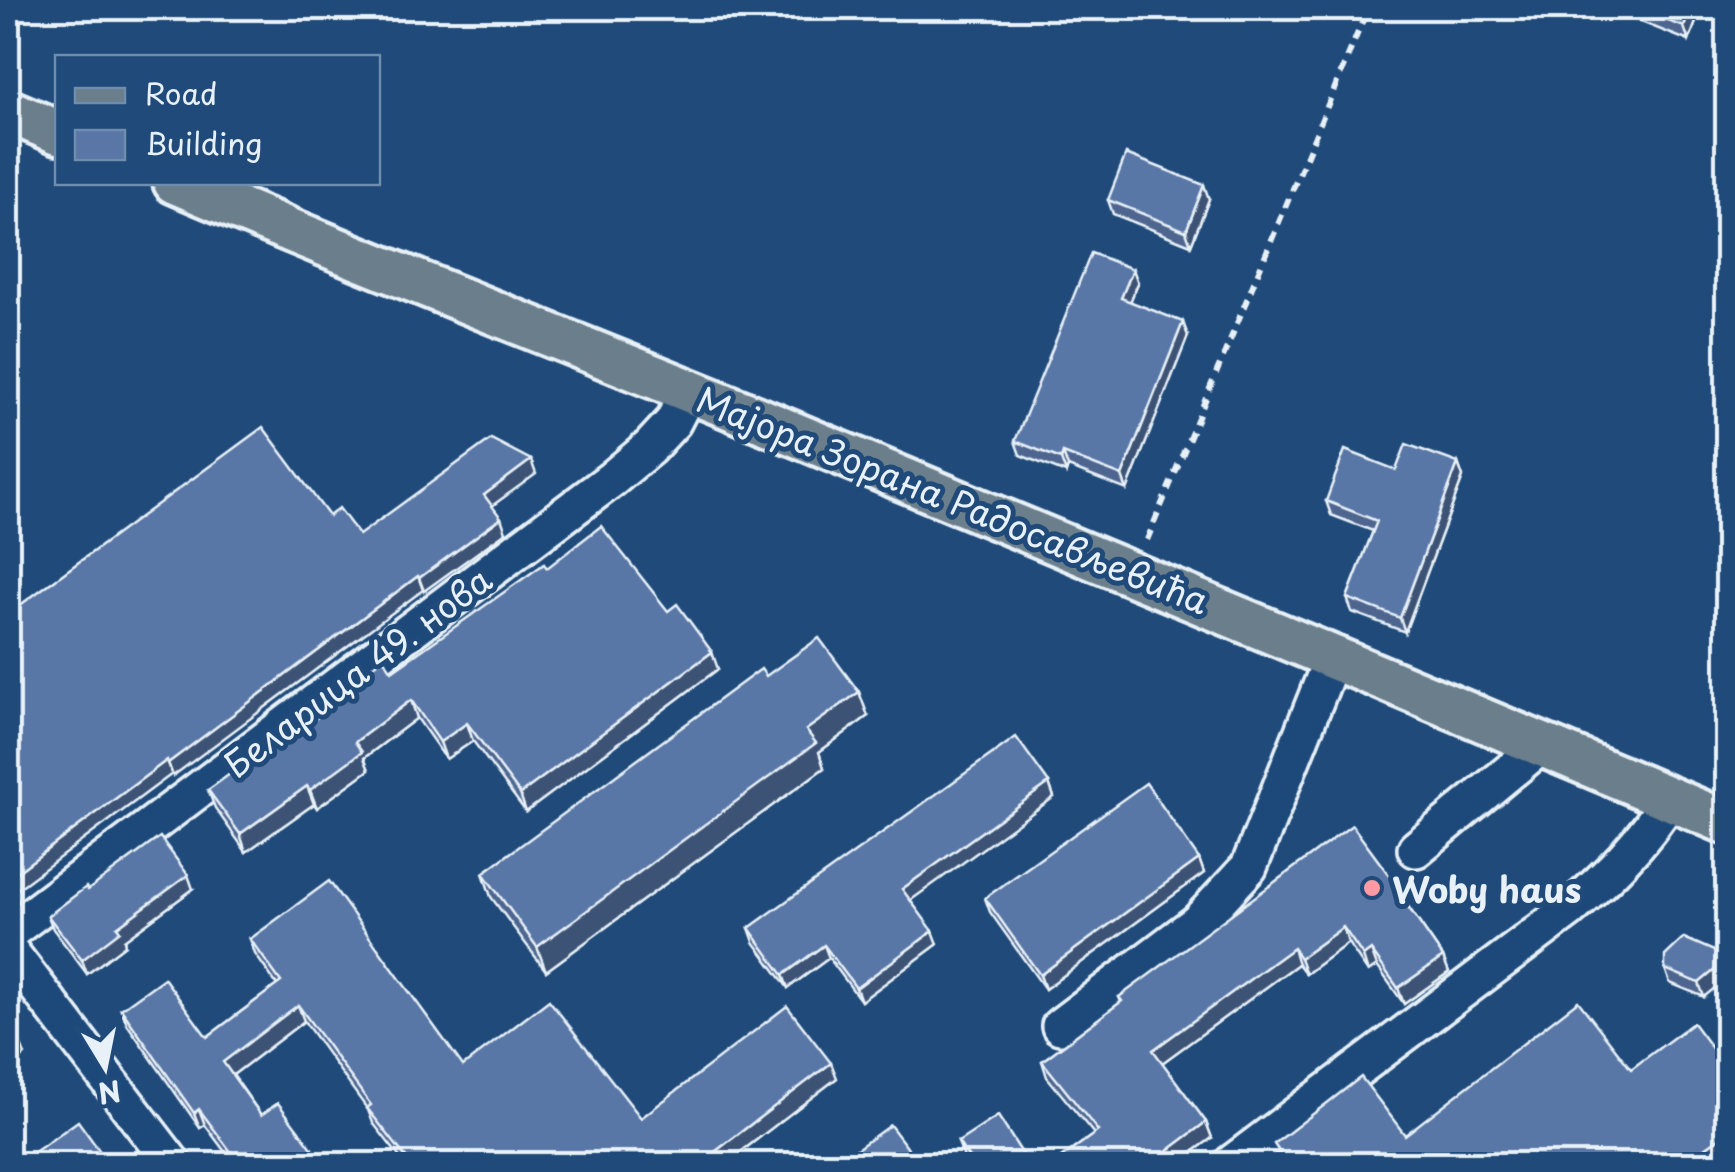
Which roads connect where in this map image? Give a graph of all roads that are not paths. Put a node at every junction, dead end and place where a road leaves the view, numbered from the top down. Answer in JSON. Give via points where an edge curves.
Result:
{"nodes":[{"id":1,"x":8,"y":111,"type":"edge"},
{"id":2,"x":55,"y":131,"type":"edge"},
{"id":3,"x":182,"y":185,"type":"edge"},
{"id":4,"x":689,"y":391,"type":"junction"},
{"id":5,"x":1333,"y":656,"type":"junction"},
{"id":6,"x":1542,"y":745,"type":"junction"},
{"id":7,"x":1669,"y":798,"type":"junction"},
{"id":8,"x":1728,"y":823,"type":"edge"},
{"id":9,"x":1416,"y":848,"type":"dead end"},
{"id":10,"x":8,"y":933,"type":"edge"},
{"id":11,"x":8,"y":948,"type":"edge"},
{"id":12,"x":1060,"y":1026,"type":"dead end"},
{"id":13,"x":173,"y":1164,"type":"edge"},
{"id":14,"x":1231,"y":1164,"type":"edge"}],
"edges":[{"from":1,"to":2,"type":"main road"},
{"from":3,"to":4,"type":"main road","name":"Мајора Зорана Радосављевића"},
{"from":4,"to":5,"type":"main road","name":"Мајора Зорана Радосављевића"},
{"from":4,"to":10,"type":"street","name":"Беларица 49. нова","via":[[672,422],[612,479]]},
{"from":5,"to":6,"type":"main road","name":"Мајора Зорана Радосављевића"},
{"from":5,"to":12,"type":"street","via":[[1249,867],[1198,922]]},
{"from":6,"to":7,"type":"main road","name":"Мајора Зорана Радосављевића"},
{"from":6,"to":9,"type":"street"},
{"from":7,"to":8,"type":"main road","name":"Мајора Зорана Радосављевића"},
{"from":7,"to":14,"type":"street","via":[[1641,840],[1569,910]]},
{"from":11,"to":13,"type":"street"}]}
